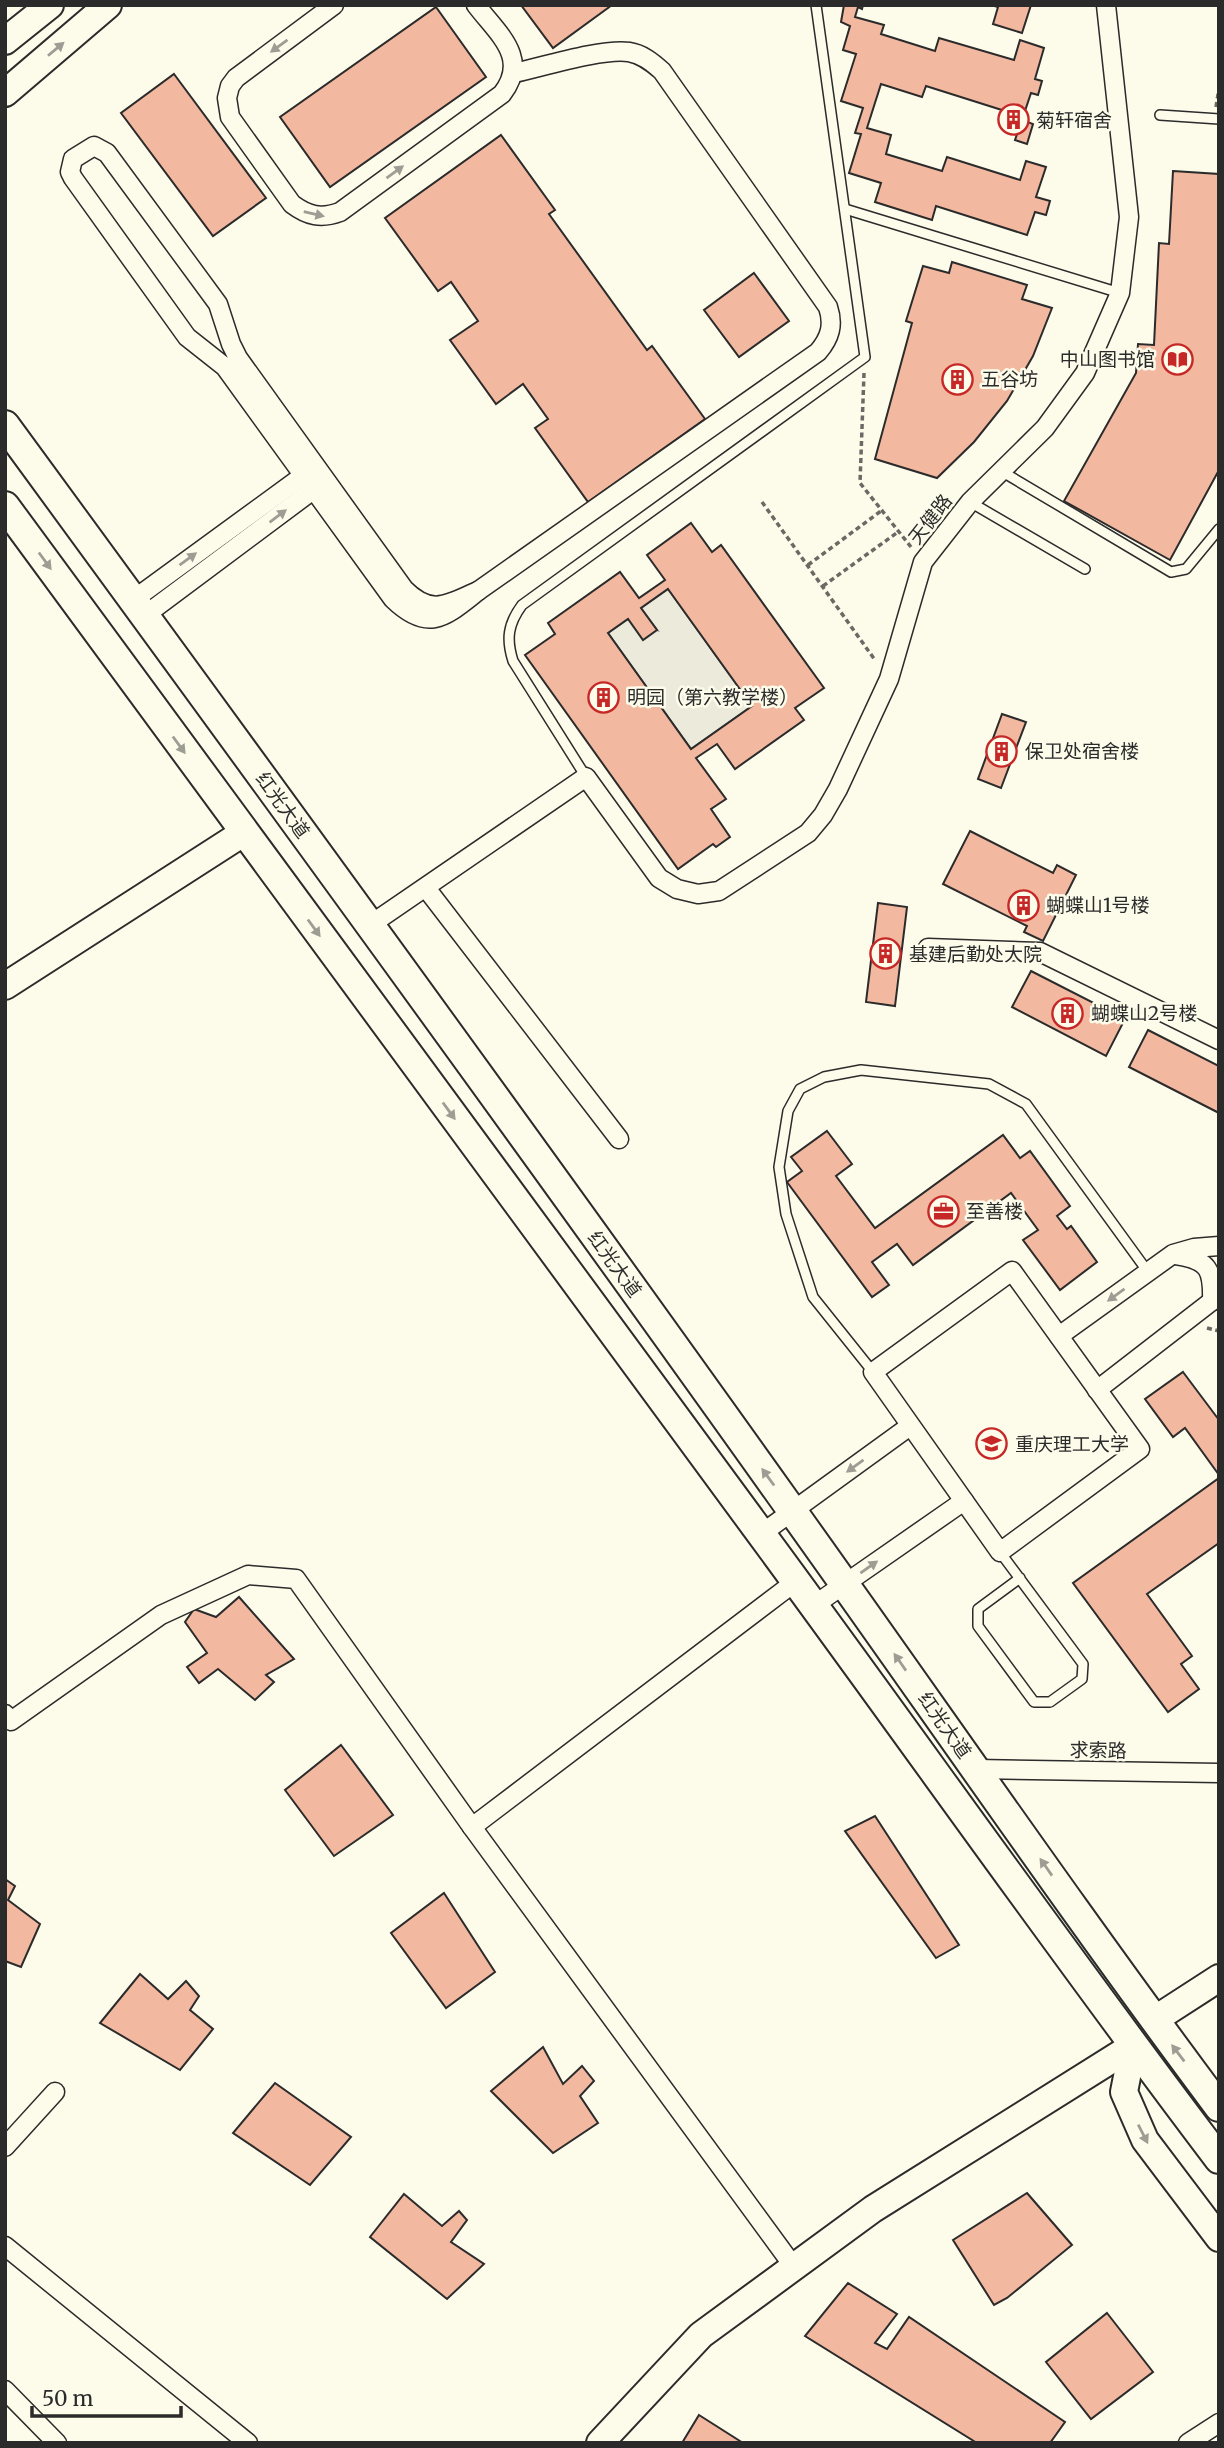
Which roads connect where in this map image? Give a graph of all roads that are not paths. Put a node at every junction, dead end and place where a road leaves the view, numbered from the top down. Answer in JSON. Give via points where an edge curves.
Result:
{"nodes":[{"id":1,"x":50,"y":5,"type":"edge"},
{"id":2,"x":108,"y":5,"type":"edge"},
{"id":3,"x":302,"y":5,"type":"edge"},
{"id":4,"x":476,"y":5,"type":"edge"},
{"id":5,"x":816,"y":5,"type":"edge"},
{"id":6,"x":1106,"y":5,"type":"edge"},
{"id":7,"x":329,"y":7,"type":"edge"},
{"id":8,"x":313,"y":20,"type":"junction"},
{"id":9,"x":5,"y":41,"type":"edge"},
{"id":10,"x":514,"y":73,"type":"junction"},
{"id":11,"x":5,"y":93,"type":"edge"},
{"id":12,"x":1160,"y":115,"type":"dead end"},
{"id":13,"x":1219,"y":119,"type":"edge"},
{"id":14,"x":845,"y":209,"type":"junction"},
{"id":15,"x":1119,"y":293,"type":"junction"},
{"id":16,"x":5,"y":425,"type":"edge"},
{"id":17,"x":1001,"y":471,"type":"junction"},
{"id":18,"x":315,"y":478,"type":"junction"},
{"id":19,"x":970,"y":502,"type":"junction"},
{"id":20,"x":5,"y":506,"type":"edge"},
{"id":21,"x":1219,"y":529,"type":"edge"},
{"id":22,"x":1085,"y":569,"type":"dead end"},
{"id":23,"x":139,"y":608,"type":"junction"},
{"id":24,"x":586,"y":777,"type":"junction"},
{"id":25,"x":243,"y":833,"type":"junction"},
{"id":26,"x":426,"y":888,"type":"junction"},
{"id":27,"x":370,"y":925,"type":"junction"},
{"id":28,"x":928,"y":948,"type":"dead end"},
{"id":29,"x":5,"y":986,"type":"edge"},
{"id":30,"x":1219,"y":1040,"type":"edge"},
{"id":31,"x":619,"y":1139,"type":"dead end"},
{"id":32,"x":1219,"y":1246,"type":"edge"},
{"id":33,"x":1173,"y":1254,"type":"junction"},
{"id":34,"x":1148,"y":1272,"type":"junction"},
{"id":35,"x":1216,"y":1296,"type":"edge"},
{"id":36,"x":1059,"y":1336,"type":"junction"},
{"id":37,"x":873,"y":1372,"type":"junction"},
{"id":38,"x":1097,"y":1390,"type":"junction"},
{"id":39,"x":911,"y":1426,"type":"junction"},
{"id":40,"x":964,"y":1501,"type":"junction"},
{"id":41,"x":792,"y":1510,"type":"junction"},
{"id":42,"x":761,"y":1534,"type":"junction"},
{"id":43,"x":1000,"y":1552,"type":"junction"},
{"id":44,"x":1020,"y":1578,"type":"junction"},
{"id":45,"x":795,"y":1581,"type":"junction"},
{"id":46,"x":845,"y":1584,"type":"junction"},
{"id":47,"x":813,"y":1606,"type":"junction"},
{"id":48,"x":5,"y":1714,"type":"edge"},
{"id":49,"x":976,"y":1769,"type":"junction"},
{"id":50,"x":1219,"y":1773,"type":"edge"},
{"id":51,"x":472,"y":1827,"type":"junction"},
{"id":52,"x":1219,"y":1978,"type":"edge"},
{"id":53,"x":1154,"y":2020,"type":"junction"},
{"id":54,"x":1133,"y":2046,"type":"junction"},
{"id":55,"x":55,"y":2092,"type":"dead end"},
{"id":56,"x":1219,"y":2107,"type":"edge"},
{"id":57,"x":5,"y":2147,"type":"edge"},
{"id":58,"x":1219,"y":2159,"type":"edge"},
{"id":59,"x":1219,"y":2238,"type":"edge"},
{"id":60,"x":5,"y":2246,"type":"edge"},
{"id":61,"x":794,"y":2267,"type":"junction"},
{"id":62,"x":5,"y":2390,"type":"edge"},
{"id":63,"x":1219,"y":2423,"type":"edge"},
{"id":64,"x":57,"y":2443,"type":"edge"},
{"id":65,"x":248,"y":2443,"type":"edge"},
{"id":66,"x":600,"y":2443,"type":"edge"},
{"id":67,"x":1188,"y":2443,"type":"edge"}],
"edges":[{"from":1,"to":9,"type":"street"},
{"from":11,"to":2,"type":"street","one_way":true},
{"from":3,"to":8,"type":"street"},
{"from":4,"to":10,"type":"street","via":[[510,50]]},
{"from":5,"to":14,"type":"lane"},
{"from":6,"to":15,"type":"street","name":"天健路","via":[[1129,217]]},
{"from":7,"to":8,"type":"street"},
{"from":8,"to":10,"type":"street","one_way":true,"via":[[236,78],[227,98],[230,117],[292,204],[314,215],[340,212],[502,94]]},
{"from":10,"to":18,"type":"street","via":[[610,52],[626,51],[652,61],[828,307],[832,326],[825,344],[441,618],[413,615],[393,599]]},
{"from":12,"to":13,"type":"lane"},
{"from":14,"to":15,"type":"lane"},
{"from":14,"to":24,"type":"lane","via":[[865,357],[522,605],[513,617],[508,632],[513,662]]},
{"from":15,"to":17,"type":"street","name":"天健路","via":[[1085,373],[1045,428]]},
{"from":16,"to":23,"type":"main road","name":"红光大道"},
{"from":17,"to":19,"type":"street","name":"天健路"},
{"from":17,"to":21,"type":"lane","via":[[1171,572],[1186,569]]},
{"from":18,"to":18,"type":"street","via":[[238,358],[218,304],[107,153],[89,147],[73,159],[73,178],[187,337],[225,367]]},
{"from":23,"to":18,"type":"street","one_way":true},
{"from":19,"to":22,"type":"lane"},
{"from":19,"to":24,"type":"street","name":"天健路","via":[[923,562],[889,679],[838,789],[808,832],[719,891],[698,894],[677,889],[659,878]]},
{"from":20,"to":25,"type":"main road","name":"红光大道","one_way":true},
{"from":23,"to":27,"type":"main road","name":"红光大道"},
{"from":24,"to":26,"type":"street"},
{"from":25,"to":29,"type":"street"},
{"from":25,"to":42,"type":"main road","name":"红光大道","one_way":true},
{"from":26,"to":27,"type":"street"},
{"from":26,"to":31,"type":"street"},
{"from":41,"to":27,"type":"main road","name":"红光大道","one_way":true},
{"from":28,"to":30,"type":"street","via":[[1040,952]]},
{"from":32,"to":33,"type":"street"},
{"from":33,"to":34,"type":"street"},
{"from":33,"to":35,"type":"street","via":[[1193,1257],[1207,1266]]},
{"from":34,"to":36,"type":"street","one_way":true},
{"from":34,"to":37,"type":"lane","via":[[1026,1104],[989,1084],[861,1070],[824,1077],[800,1089],[789,1111],[779,1167],[786,1214],[813,1297]]},
{"from":35,"to":38,"type":"street"},
{"from":36,"to":37,"type":"street","via":[[1012,1271]]},
{"from":36,"to":38,"type":"street"},
{"from":37,"to":39,"type":"street"},
{"from":38,"to":43,"type":"street","via":[[1140,1449]]},
{"from":39,"to":40,"type":"street"},
{"from":39,"to":41,"type":"street","one_way":true},
{"from":40,"to":43,"type":"street"},
{"from":46,"to":40,"type":"street","one_way":true},
{"from":41,"to":42,"type":"street"},
{"from":41,"to":46,"type":"main road","name":"红光大道"},
{"from":42,"to":45,"type":"main road","name":"红光大道"},
{"from":43,"to":44,"type":"lane"},
{"from":44,"to":44,"type":"lane","via":[[1083,1664],[1082,1679],[1049,1702],[1034,1702],[978,1626],[978,1609]]},
{"from":45,"to":47,"type":"main road","name":"红光大道"},
{"from":45,"to":51,"type":"street"},
{"from":46,"to":47,"type":"street"},
{"from":49,"to":46,"type":"main road","name":"红光大道","one_way":true},
{"from":47,"to":54,"type":"main road","name":"红光大道"},
{"from":48,"to":51,"type":"street","via":[[11,1721],[161,1615],[248,1575],[296,1579]]},
{"from":49,"to":50,"type":"street","name":"求索路"},
{"from":53,"to":49,"type":"main road","name":"红光大道","one_way":true},
{"from":51,"to":61,"type":"street"},
{"from":52,"to":53,"type":"street"},
{"from":56,"to":53,"type":"main road","name":"红光大道","one_way":true},
{"from":54,"to":58,"type":"main road","name":"红光大道"},
{"from":54,"to":59,"type":"street","one_way":true,"via":[[1124,2092],[1145,2140]]},
{"from":54,"to":61,"type":"street","via":[[873,2209]]},
{"from":55,"to":57,"type":"street"},
{"from":60,"to":65,"type":"street"},
{"from":61,"to":66,"type":"street","via":[[701,2335]]},
{"from":62,"to":64,"type":"street"},
{"from":63,"to":67,"type":"street"}]}
